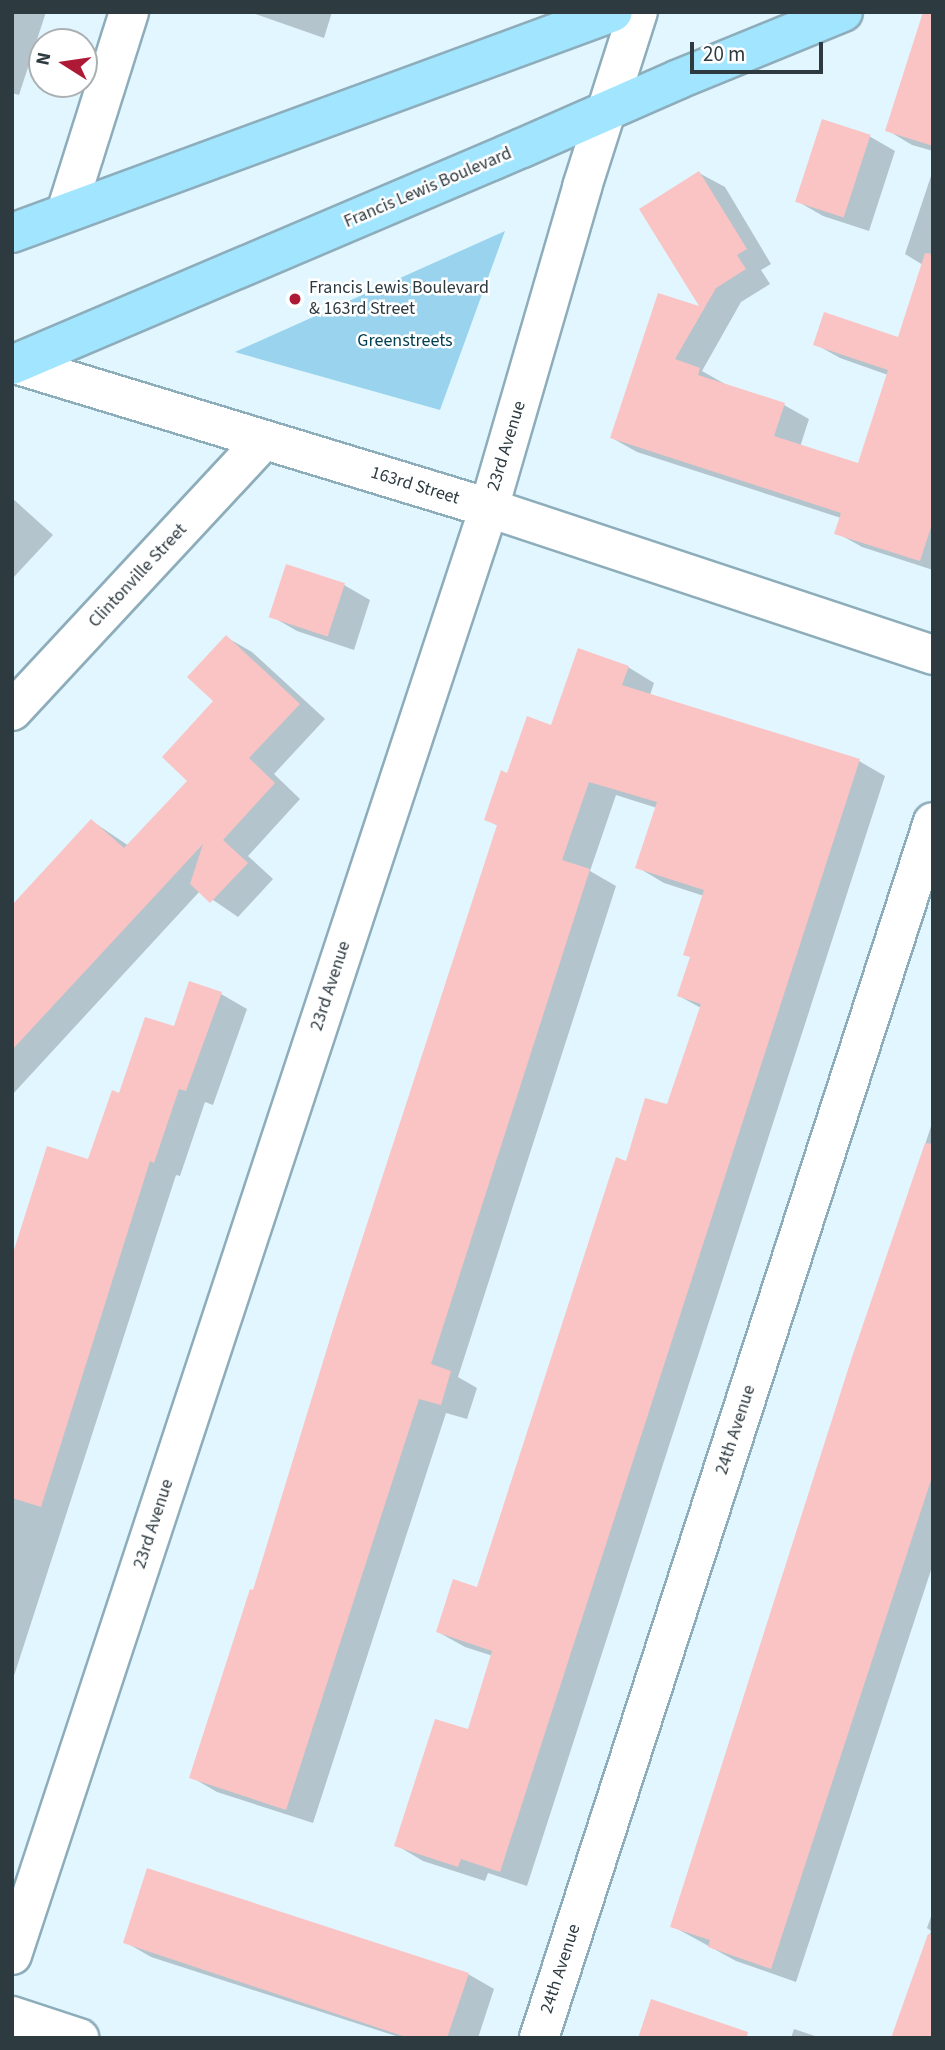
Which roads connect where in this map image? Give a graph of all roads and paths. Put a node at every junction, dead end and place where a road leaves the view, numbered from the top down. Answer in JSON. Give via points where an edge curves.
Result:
{"nodes":[{"id":1,"x":129,"y":12,"type":"edge"},
{"id":2,"x":613,"y":12,"type":"edge"},
{"id":3,"x":638,"y":12,"type":"edge"},
{"id":4,"x":843,"y":12,"type":"edge"},
{"id":5,"x":607,"y":111,"type":"junction"},
{"id":6,"x":66,"y":212,"type":"junction"},
{"id":7,"x":12,"y":233,"type":"edge"},
{"id":8,"x":14,"y":364,"type":"edge"},
{"id":9,"x":264,"y":440,"type":"junction"},
{"id":10,"x":489,"y":508,"type":"junction"},
{"id":11,"x":933,"y":655,"type":"edge"},
{"id":12,"x":12,"y":711,"type":"edge"},
{"id":13,"x":933,"y":822,"type":"edge"},
{"id":14,"x":12,"y":1955,"type":"edge"},
{"id":15,"x":12,"y":2016,"type":"edge"},
{"id":16,"x":79,"y":2038,"type":"edge"},
{"id":17,"x":539,"y":2038,"type":"edge"}],
"edges":[{"from":1,"to":6,"type":"street"},
{"from":2,"to":6,"type":"main road"},
{"from":3,"to":5,"type":"street","name":"23rd Avenue"},
{"from":4,"to":5,"type":"main road","name":"Francis Lewis Boulevard"},
{"from":5,"to":8,"type":"main road","name":"Francis Lewis Boulevard"},
{"from":5,"to":10,"type":"street","name":"23rd Avenue"},
{"from":6,"to":7,"type":"main road"},
{"from":8,"to":9,"type":"street","name":"163rd Street"},
{"from":9,"to":10,"type":"street","name":"163rd Street"},
{"from":9,"to":12,"type":"street","name":"Clintonville Street"},
{"from":10,"to":11,"type":"street","name":"163rd Street"},
{"from":10,"to":14,"type":"street","name":"23rd Avenue"},
{"from":13,"to":17,"type":"street","name":"24th Avenue"},
{"from":15,"to":16,"type":"street"}]}
